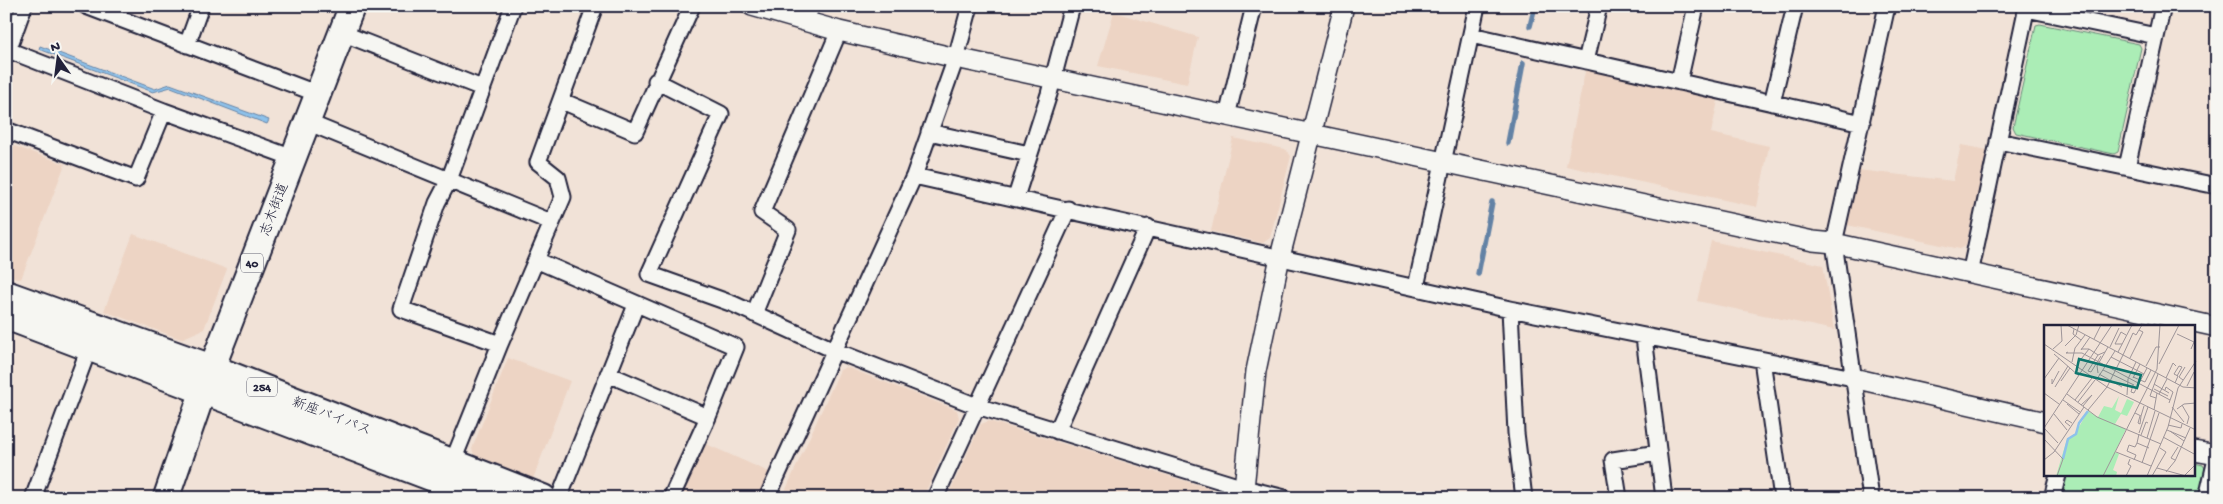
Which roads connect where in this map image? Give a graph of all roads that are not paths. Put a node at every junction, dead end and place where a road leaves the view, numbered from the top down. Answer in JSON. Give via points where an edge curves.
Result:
{"nodes":[{"id":1,"x":24,"y":6,"type":"edge"},
{"id":2,"x":86,"y":6,"type":"edge"},
{"id":3,"x":201,"y":6,"type":"edge"},
{"id":4,"x":352,"y":6,"type":"edge"},
{"id":5,"x":513,"y":6,"type":"edge"},
{"id":6,"x":595,"y":6,"type":"edge"},
{"id":7,"x":692,"y":6,"type":"edge"},
{"id":8,"x":752,"y":6,"type":"edge"},
{"id":9,"x":970,"y":6,"type":"edge"},
{"id":10,"x":1072,"y":6,"type":"edge"},
{"id":11,"x":1254,"y":6,"type":"edge"},
{"id":12,"x":1344,"y":6,"type":"edge"},
{"id":13,"x":1478,"y":6,"type":"edge"},
{"id":14,"x":1599,"y":6,"type":"edge"},
{"id":15,"x":1696,"y":6,"type":"edge"},
{"id":16,"x":1796,"y":6,"type":"edge"},
{"id":17,"x":1887,"y":6,"type":"edge"},
{"id":18,"x":2163,"y":6,"type":"edge"},
{"id":19,"x":2027,"y":8,"type":"edge"},
{"id":20,"x":809,"y":14,"type":"edge"},
{"id":21,"x":839,"y":31,"type":"junction"},
{"id":22,"x":342,"y":33,"type":"junction"},
{"id":23,"x":1471,"y":35,"type":"junction"},
{"id":24,"x":2156,"y":36,"type":"junction"},
{"id":25,"x":187,"y":45,"type":"junction"},
{"id":26,"x":7,"y":53,"type":"edge"},
{"id":27,"x":956,"y":58,"type":"junction"},
{"id":28,"x":1586,"y":61,"type":"junction"},
{"id":29,"x":1053,"y":78,"type":"junction"},
{"id":30,"x":656,"y":82,"type":"junction"},
{"id":31,"x":1679,"y":82,"type":"junction"},
{"id":32,"x":482,"y":88,"type":"junction"},
{"id":33,"x":318,"y":94,"type":"junction"},
{"id":34,"x":562,"y":101,"type":"junction"},
{"id":35,"x":1772,"y":103,"type":"junction"},
{"id":36,"x":164,"y":111,"type":"junction"},
{"id":37,"x":1227,"y":116,"type":"junction"},
{"id":38,"x":307,"y":122,"type":"junction"},
{"id":39,"x":1862,"y":123,"type":"junction"},
{"id":40,"x":6,"y":130,"type":"edge"},
{"id":41,"x":929,"y":132,"type":"junction"},
{"id":42,"x":1312,"y":133,"type":"junction"},
{"id":43,"x":1998,"y":141,"type":"junction"},
{"id":44,"x":1029,"y":154,"type":"junction"},
{"id":45,"x":293,"y":158,"type":"junction"},
{"id":46,"x":1444,"y":162,"type":"junction"},
{"id":47,"x":2127,"y":167,"type":"junction"},
{"id":48,"x":914,"y":176,"type":"junction"},
{"id":49,"x":449,"y":180,"type":"junction"},
{"id":50,"x":2217,"y":186,"type":"edge"},
{"id":51,"x":1016,"y":197,"type":"junction"},
{"id":52,"x":1068,"y":209,"type":"junction"},
{"id":53,"x":551,"y":222,"type":"junction"},
{"id":54,"x":1148,"y":228,"type":"junction"},
{"id":55,"x":1834,"y":243,"type":"junction"},
{"id":56,"x":1280,"y":257,"type":"junction"},
{"id":57,"x":536,"y":260,"type":"junction"},
{"id":58,"x":1970,"y":274,"type":"junction"},
{"id":59,"x":1416,"y":287,"type":"junction"},
{"id":60,"x":636,"y":305,"type":"junction"},
{"id":61,"x":1510,"y":309,"type":"junction"},
{"id":62,"x":754,"y":314,"type":"junction"},
{"id":63,"x":7,"y":315,"type":"edge"},
{"id":64,"x":2217,"y":327,"type":"edge"},
{"id":65,"x":1644,"y":337,"type":"junction"},
{"id":66,"x":500,"y":344,"type":"junction"},
{"id":67,"x":89,"y":348,"type":"junction"},
{"id":68,"x":836,"y":351,"type":"junction"},
{"id":69,"x":1762,"y":360,"type":"junction"},
{"id":70,"x":608,"y":374,"type":"junction"},
{"id":71,"x":1853,"y":378,"type":"junction"},
{"id":72,"x":208,"y":380,"type":"junction"},
{"id":73,"x":977,"y":406,"type":"junction"},
{"id":74,"x":708,"y":417,"type":"junction"},
{"id":75,"x":2044,"y":422,"type":"edge"},
{"id":76,"x":1057,"y":431,"type":"junction"},
{"id":77,"x":2196,"y":451,"type":"edge"},
{"id":78,"x":1658,"y":453,"type":"junction"},
{"id":79,"x":2217,"y":455,"type":"edge"},
{"id":80,"x":2058,"y":476,"type":"edge"},
{"id":81,"x":453,"y":481,"type":"edge"},
{"id":82,"x":1243,"y":493,"type":"edge"},
{"id":83,"x":33,"y":498,"type":"edge"},
{"id":84,"x":166,"y":498,"type":"edge"},
{"id":85,"x":486,"y":498,"type":"edge"},
{"id":86,"x":543,"y":498,"type":"edge"},
{"id":87,"x":559,"y":498,"type":"edge"},
{"id":88,"x":671,"y":498,"type":"edge"},
{"id":89,"x":767,"y":498,"type":"edge"},
{"id":90,"x":935,"y":498,"type":"edge"},
{"id":91,"x":1285,"y":498,"type":"edge"},
{"id":92,"x":1524,"y":498,"type":"edge"},
{"id":93,"x":1618,"y":498,"type":"edge"},
{"id":94,"x":1664,"y":498,"type":"edge"},
{"id":95,"x":1782,"y":498,"type":"edge"},
{"id":96,"x":1871,"y":498,"type":"edge"},
{"id":97,"x":2052,"y":498,"type":"edge"},
{"id":98,"x":2207,"y":498,"type":"edge"}],
"edges":[{"from":1,"to":26,"type":"street"},
{"from":2,"to":25,"type":"street"},
{"from":3,"to":25,"type":"street"},
{"from":4,"to":22,"type":"main road","name":"志木街道","number":"40"},
{"from":5,"to":32,"type":"street"},
{"from":6,"to":34,"type":"street"},
{"from":7,"to":30,"type":"street"},
{"from":8,"to":20,"type":"street"},
{"from":9,"to":27,"type":"street"},
{"from":10,"to":29,"type":"street"},
{"from":11,"to":37,"type":"street"},
{"from":12,"to":42,"type":"street"},
{"from":13,"to":23,"type":"street"},
{"from":14,"to":28,"type":"street"},
{"from":15,"to":31,"type":"street"},
{"from":16,"to":35,"type":"street"},
{"from":17,"to":39,"type":"street"},
{"from":18,"to":24,"type":"street"},
{"from":19,"to":24,"type":"street"},
{"from":19,"to":43,"type":"street"},
{"from":20,"to":21,"type":"street"},
{"from":21,"to":27,"type":"street"},
{"from":21,"to":62,"type":"street","via":[[762,212],[788,230]]},
{"from":22,"to":32,"type":"street"},
{"from":22,"to":33,"type":"main road","name":"志木街道","number":"40"},
{"from":23,"to":28,"type":"street"},
{"from":23,"to":46,"type":"street"},
{"from":24,"to":47,"type":"street"},
{"from":25,"to":33,"type":"street"},
{"from":26,"to":36,"type":"street"},
{"from":27,"to":29,"type":"street"},
{"from":27,"to":41,"type":"street"},
{"from":28,"to":31,"type":"street"},
{"from":29,"to":37,"type":"street"},
{"from":29,"to":44,"type":"street"},
{"from":30,"to":34,"type":"street","via":[[635,132]]},
{"from":30,"to":62,"type":"street","via":[[721,114],[650,274]]},
{"from":31,"to":35,"type":"street"},
{"from":32,"to":49,"type":"street"},
{"from":33,"to":38,"type":"main road","name":"志木街道","number":"40"},
{"from":34,"to":53,"type":"street","via":[[538,162],[558,178],[563,197]]},
{"from":35,"to":39,"type":"street"},
{"from":36,"to":40,"type":"street","via":[[136,180]]},
{"from":36,"to":45,"type":"street"},
{"from":37,"to":42,"type":"street"},
{"from":38,"to":45,"type":"main road","name":"志木街道","number":"40"},
{"from":38,"to":49,"type":"street"},
{"from":39,"to":55,"type":"street"},
{"from":41,"to":44,"type":"street"},
{"from":41,"to":48,"type":"street"},
{"from":42,"to":46,"type":"street"},
{"from":42,"to":56,"type":"street"},
{"from":43,"to":47,"type":"street"},
{"from":43,"to":58,"type":"street"},
{"from":44,"to":51,"type":"street"},
{"from":45,"to":72,"type":"main road","name":"志木街道","number":"40"},
{"from":46,"to":55,"type":"street"},
{"from":46,"to":59,"type":"street"},
{"from":47,"to":50,"type":"street"},
{"from":48,"to":51,"type":"street"},
{"from":48,"to":68,"type":"street"},
{"from":49,"to":53,"type":"street"},
{"from":49,"to":66,"type":"street","via":[[437,203],[401,309]]},
{"from":51,"to":52,"type":"street"},
{"from":52,"to":54,"type":"street"},
{"from":52,"to":73,"type":"street"},
{"from":53,"to":57,"type":"street"},
{"from":54,"to":56,"type":"street"},
{"from":54,"to":76,"type":"street"},
{"from":55,"to":58,"type":"street"},
{"from":55,"to":71,"type":"street"},
{"from":56,"to":59,"type":"street"},
{"from":56,"to":82,"type":"street","via":[[1256,371]]},
{"from":57,"to":60,"type":"street"},
{"from":57,"to":66,"type":"street"},
{"from":58,"to":64,"type":"street"},
{"from":59,"to":61,"type":"street"},
{"from":60,"to":70,"type":"street"},
{"from":60,"to":74,"type":"street","via":[[736,347]]},
{"from":61,"to":65,"type":"street"},
{"from":61,"to":92,"type":"street","via":[[1516,433]]},
{"from":62,"to":68,"type":"street"},
{"from":63,"to":67,"type":"highway","name":"新座バイパス","number":"254"},
{"from":63,"to":72,"type":"highway","name":"新座バイパス","number":"254"},
{"from":65,"to":69,"type":"street"},
{"from":65,"to":78,"type":"street"},
{"from":66,"to":81,"type":"street"},
{"from":67,"to":72,"type":"highway","name":"新座バイパス","number":"254"},
{"from":67,"to":83,"type":"street"},
{"from":68,"to":73,"type":"street"},
{"from":68,"to":89,"type":"street"},
{"from":69,"to":71,"type":"street"},
{"from":69,"to":95,"type":"street"},
{"from":70,"to":74,"type":"street"},
{"from":70,"to":87,"type":"street"},
{"from":71,"to":75,"type":"street"},
{"from":71,"to":96,"type":"street"},
{"from":72,"to":81,"type":"highway","name":"新座バイパス","number":"254"},
{"from":72,"to":84,"type":"main road","name":"志木街道","number":"40"},
{"from":73,"to":76,"type":"street"},
{"from":73,"to":90,"type":"street"},
{"from":74,"to":88,"type":"street"},
{"from":76,"to":82,"type":"street"},
{"from":77,"to":79,"type":"street"},
{"from":78,"to":93,"type":"street","via":[[1613,460]]},
{"from":78,"to":94,"type":"street"},
{"from":79,"to":98,"type":"street"},
{"from":80,"to":97,"type":"street"},
{"from":81,"to":85,"type":"highway","name":"新座バイパス","number":"254"},
{"from":81,"to":86,"type":"highway","name":"新座バイパス","number":"254"},
{"from":82,"to":91,"type":"street"}]}
